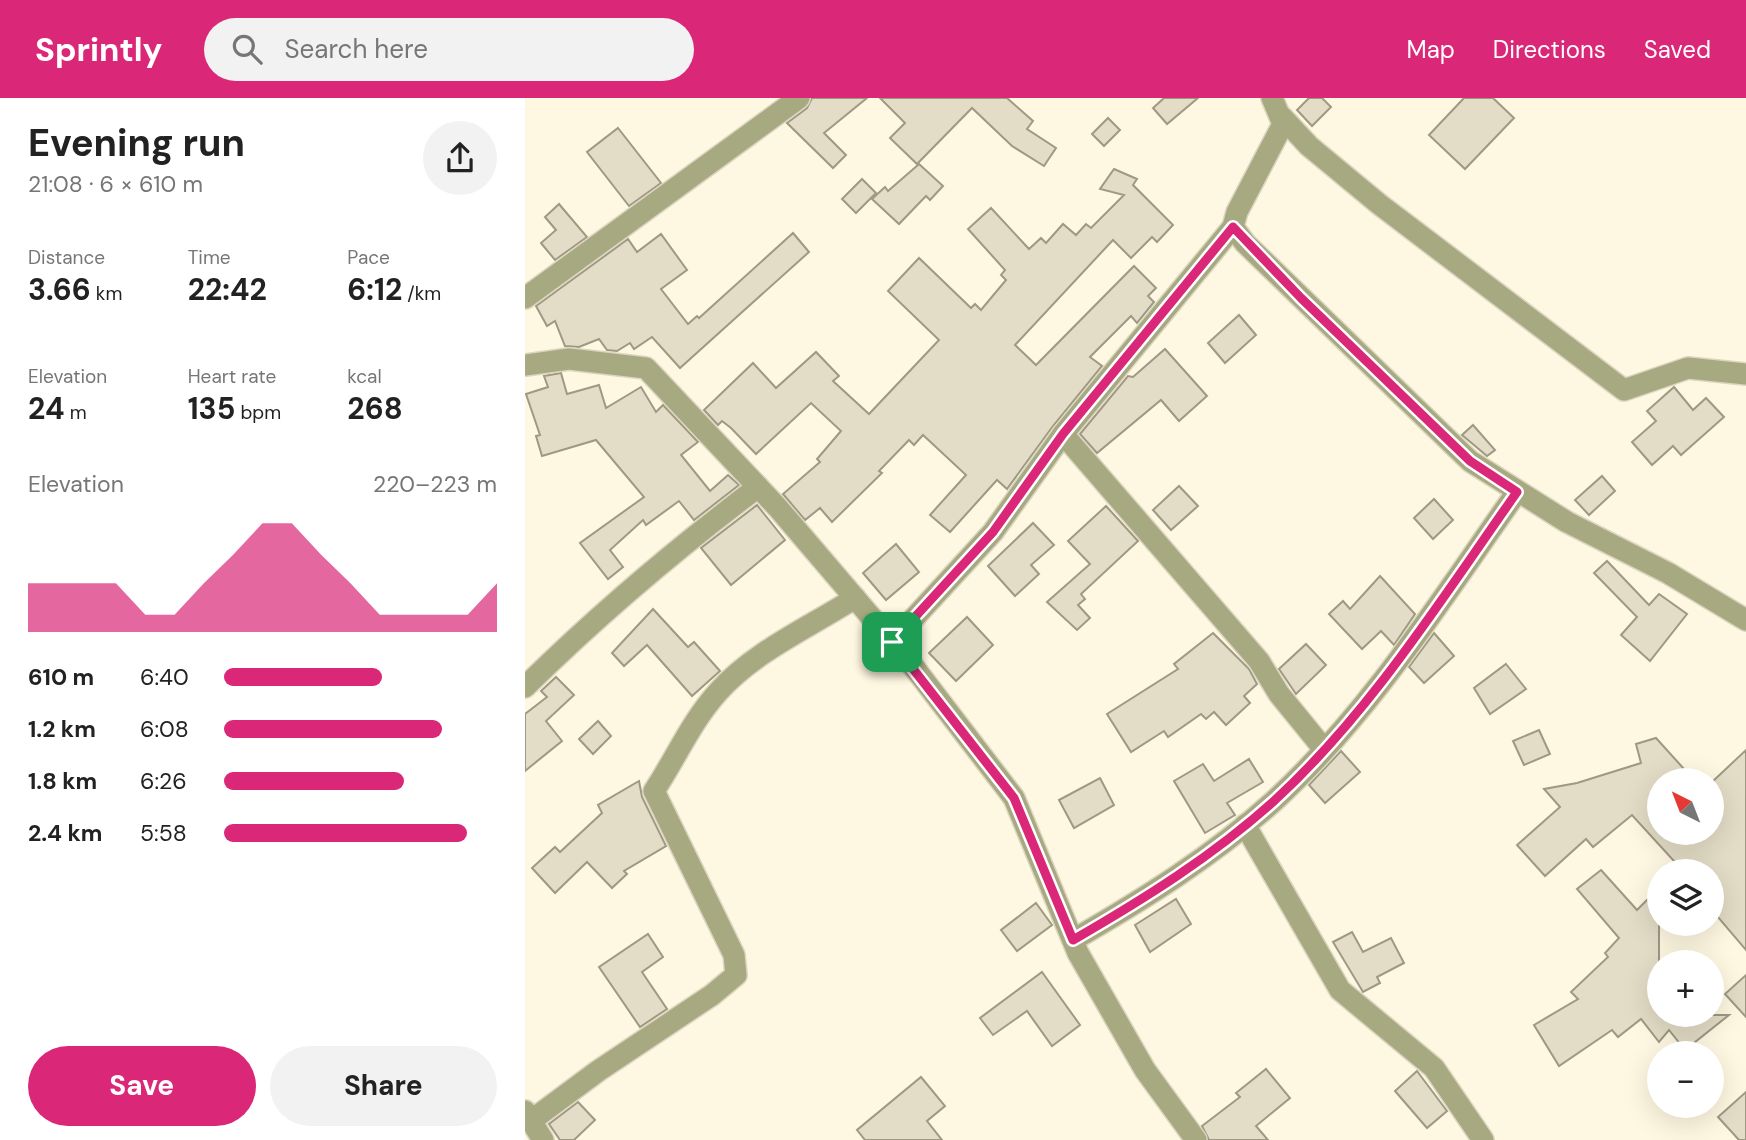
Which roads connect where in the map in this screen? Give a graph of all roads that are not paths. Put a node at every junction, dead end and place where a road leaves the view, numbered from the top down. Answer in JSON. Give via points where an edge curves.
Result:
{"nodes":[{"id":1,"x":799,"y":98,"type":"edge"},
{"id":2,"x":1277,"y":107,"type":"edge"},
{"id":3,"x":1233,"y":227,"type":"junction"},
{"id":4,"x":525,"y":299,"type":"edge"},
{"id":5,"x":525,"y":365,"type":"edge"},
{"id":6,"x":1746,"y":373,"type":"edge"},
{"id":7,"x":1063,"y":434,"type":"junction"},
{"id":8,"x":758,"y":487,"type":"junction"},
{"id":9,"x":1517,"y":492,"type":"junction"},
{"id":10,"x":855,"y":598,"type":"junction"},
{"id":11,"x":1746,"y":620,"type":"edge"},
{"id":12,"x":892,"y":642,"type":"junction"},
{"id":13,"x":525,"y":687,"type":"edge"},
{"id":14,"x":1323,"y":748,"type":"junction"},
{"id":15,"x":1245,"y":825,"type":"junction"},
{"id":16,"x":1073,"y":940,"type":"junction"},
{"id":17,"x":529,"y":1115,"type":"edge"},
{"id":18,"x":543,"y":1140,"type":"edge"},
{"id":19,"x":1196,"y":1140,"type":"edge"},
{"id":20,"x":1483,"y":1140,"type":"edge"}],
"edges":[{"from":1,"to":4,"type":"street"},
{"from":2,"to":3,"type":"street","via":[[1283,124]]},
{"from":2,"to":6,"type":"street","via":[[1309,146],[1380,204],[1624,390],[1688,369]]},
{"from":3,"to":7,"type":"street"},
{"from":3,"to":9,"type":"street","via":[[1470,461]]},
{"from":5,"to":8,"type":"street","via":[[569,359],[646,368]]},
{"from":7,"to":12,"type":"street","via":[[993,532]]},
{"from":7,"to":14,"type":"street","via":[[1251,651]]},
{"from":8,"to":10,"type":"street"},
{"from":8,"to":13,"type":"street","via":[[680,547]]},
{"from":9,"to":11,"type":"street"},
{"from":9,"to":14,"type":"street","via":[[1371,696]]},
{"from":10,"to":12,"type":"street"},
{"from":10,"to":17,"type":"street","via":[[754,658],[718,691],[685,733],[654,791],[734,955],[736,975]]},
{"from":12,"to":16,"type":"street","via":[[1014,798]]},
{"from":14,"to":15,"type":"street"},
{"from":15,"to":16,"type":"street","via":[[1162,888]]},
{"from":15,"to":20,"type":"street","via":[[1340,990],[1434,1068]]},
{"from":16,"to":19,"type":"street","via":[[1145,1070]]},
{"from":17,"to":18,"type":"street"}]}
